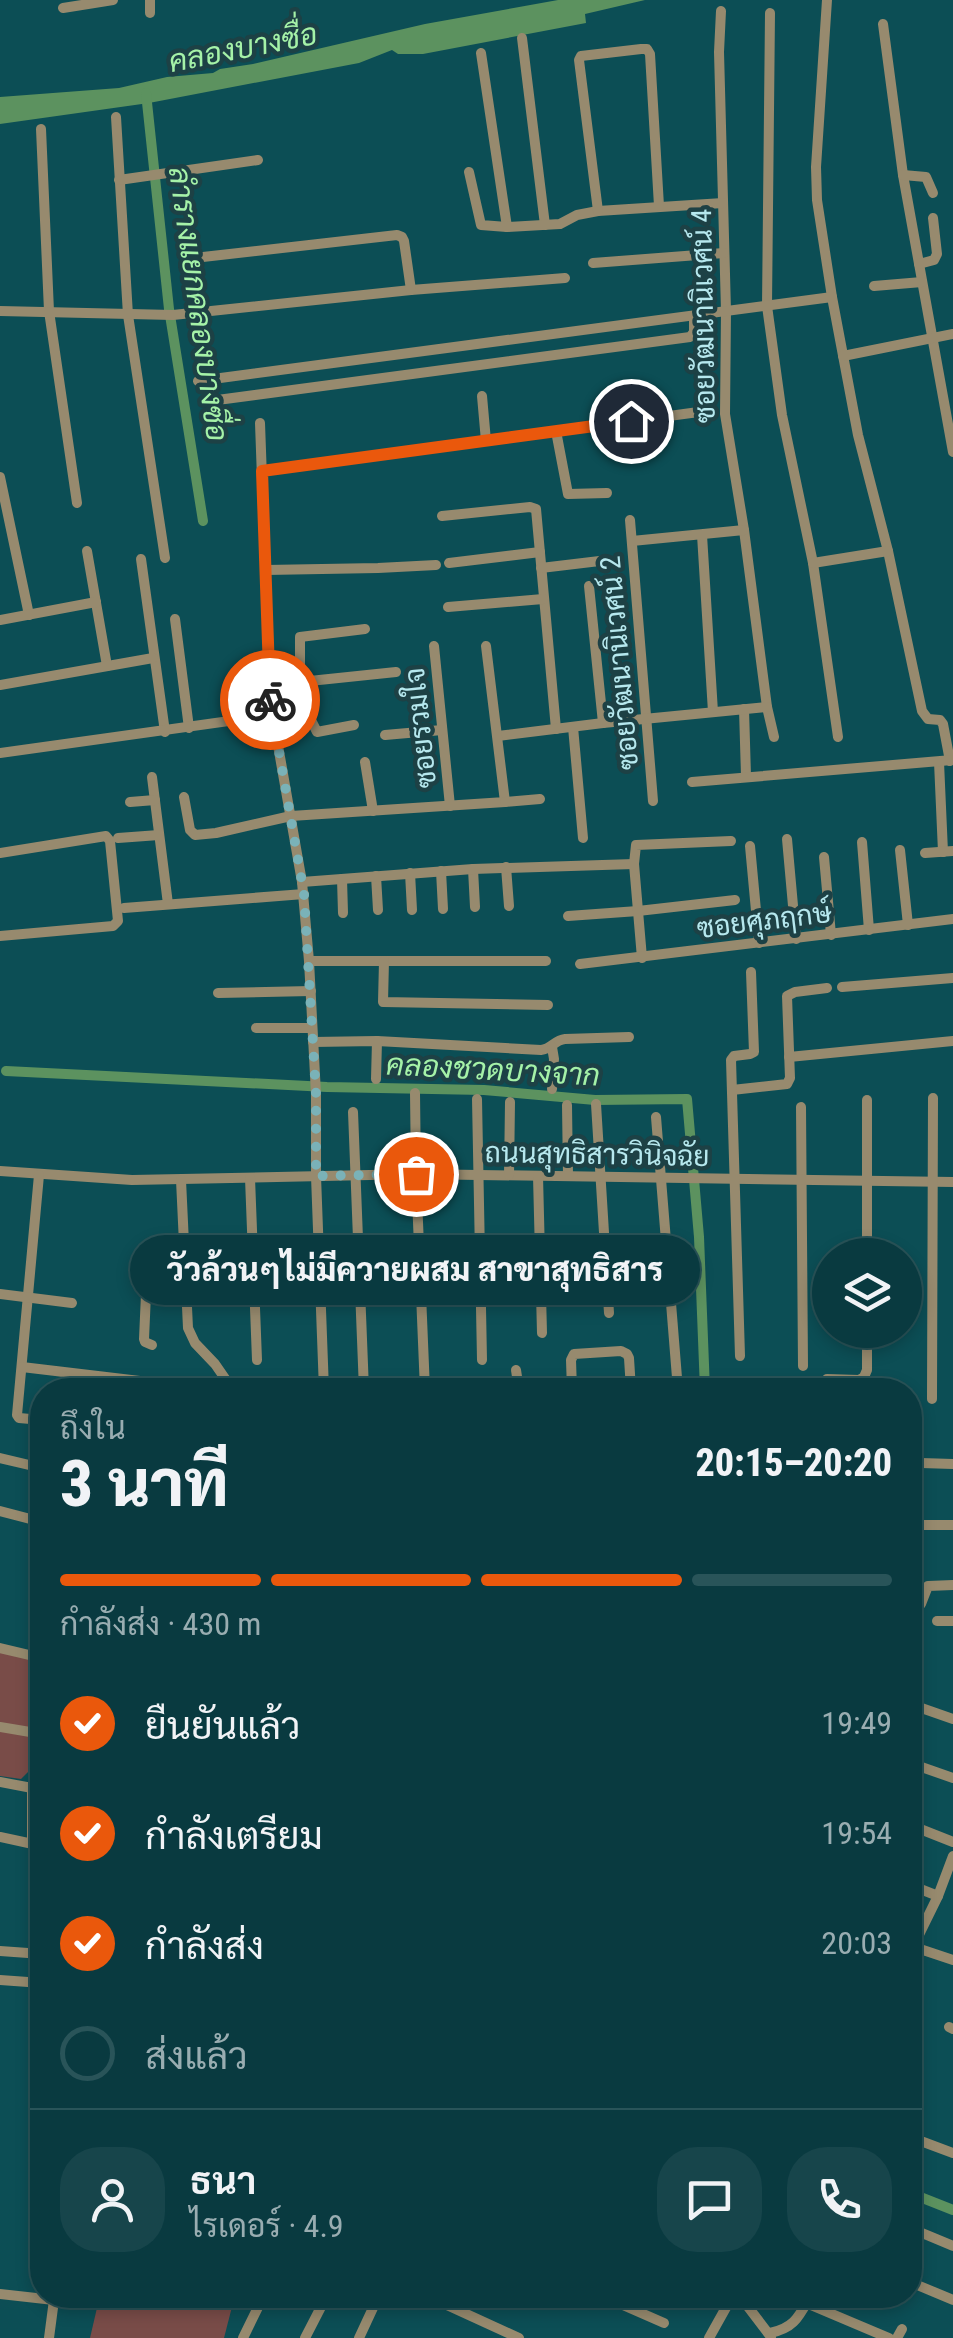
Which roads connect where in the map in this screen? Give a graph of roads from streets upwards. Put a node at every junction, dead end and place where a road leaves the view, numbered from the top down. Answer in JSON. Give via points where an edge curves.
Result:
{"nodes":[{"id":1,"x":113,"y":0,"type":"edge"},
{"id":2,"x":150,"y":0,"type":"edge"},
{"id":3,"x":827,"y":0,"type":"edge"},
{"id":4,"x":63,"y":8,"type":"dead end"},
{"id":5,"x":721,"y":11,"type":"dead end"},
{"id":6,"x":150,"y":13,"type":"dead end"},
{"id":7,"x":770,"y":13,"type":"dead end"},
{"id":8,"x":883,"y":24,"type":"dead end"},
{"id":9,"x":522,"y":38,"type":"dead end"},
{"id":10,"x":481,"y":53,"type":"dead end"},
{"id":11,"x":116,"y":118,"type":"dead end"},
{"id":12,"x":41,"y":129,"type":"dead end"},
{"id":13,"x":258,"y":160,"type":"dead end"},
{"id":14,"x":469,"y":172,"type":"dead end"},
{"id":15,"x":903,"y":174,"type":"junction"},
{"id":16,"x":119,"y":180,"type":"junction"},
{"id":17,"x":933,"y":193,"type":"dead end"},
{"id":18,"x":723,"y":202,"type":"junction"},
{"id":19,"x":659,"y":206,"type":"junction"},
{"id":20,"x":598,"y":211,"type":"junction"},
{"id":21,"x":933,"y":218,"type":"dead end"},
{"id":22,"x":545,"y":225,"type":"junction"},
{"id":23,"x":507,"y":226,"type":"junction"},
{"id":24,"x":724,"y":253,"type":"junction"},
{"id":25,"x":593,"y":264,"type":"dead end"},
{"id":26,"x":918,"y":264,"type":"junction"},
{"id":27,"x":566,"y":278,"type":"dead end"},
{"id":28,"x":922,"y":282,"type":"junction"},
{"id":29,"x":874,"y":286,"type":"dead end"},
{"id":30,"x":412,"y":290,"type":"junction"},
{"id":31,"x":832,"y":297,"type":"junction"},
{"id":32,"x":767,"y":306,"type":"junction"},
{"id":33,"x":0,"y":311,"type":"edge"},
{"id":34,"x":49,"y":311,"type":"junction"},
{"id":35,"x":726,"y":311,"type":"junction"},
{"id":36,"x":128,"y":314,"type":"junction"},
{"id":37,"x":193,"y":314,"type":"junction"},
{"id":38,"x":694,"y":316,"type":"junction"},
{"id":39,"x":953,"y":334,"type":"edge"},
{"id":40,"x":932,"y":338,"type":"junction"},
{"id":41,"x":843,"y":356,"type":"junction"},
{"id":42,"x":953,"y":378,"type":"edge"},
{"id":43,"x":939,"y":380,"type":"junction"},
{"id":44,"x":198,"y":381,"type":"dead end"},
{"id":45,"x":482,"y":396,"type":"dead end"},
{"id":46,"x":210,"y":401,"type":"dead end"},
{"id":47,"x":706,"y":411,"type":"dead end"},
{"id":48,"x":260,"y":422,"type":"dead end"},
{"id":49,"x":950,"y":427,"type":"edge"},
{"id":50,"x":556,"y":431,"type":"junction"},
{"id":51,"x":486,"y":441,"type":"junction"},
{"id":52,"x":953,"y":452,"type":"edge"},
{"id":53,"x":262,"y":471,"type":"junction"},
{"id":54,"x":0,"y":477,"type":"edge"},
{"id":55,"x":607,"y":493,"type":"dead end"},
{"id":56,"x":77,"y":503,"type":"dead end"},
{"id":57,"x":442,"y":516,"type":"dead end"},
{"id":58,"x":630,"y":520,"type":"dead end"},
{"id":59,"x":744,"y":530,"type":"junction"},
{"id":60,"x":702,"y":535,"type":"junction"},
{"id":61,"x":632,"y":541,"type":"junction"},
{"id":62,"x":87,"y":551,"type":"dead end"},
{"id":63,"x":888,"y":551,"type":"junction"},
{"id":64,"x":540,"y":552,"type":"junction"},
{"id":65,"x":164,"y":558,"type":"dead end"},
{"id":66,"x":142,"y":559,"type":"dead end"},
{"id":67,"x":608,"y":560,"type":"dead end"},
{"id":68,"x":448,"y":563,"type":"dead end"},
{"id":69,"x":813,"y":563,"type":"junction"},
{"id":70,"x":436,"y":564,"type":"dead end"},
{"id":71,"x":541,"y":568,"type":"junction"},
{"id":72,"x":266,"y":570,"type":"junction"},
{"id":73,"x":589,"y":586,"type":"dead end"},
{"id":74,"x":543,"y":599,"type":"junction"},
{"id":75,"x":96,"y":602,"type":"junction"},
{"id":76,"x":448,"y":607,"type":"dead end"},
{"id":77,"x":28,"y":615,"type":"junction"},
{"id":78,"x":175,"y":619,"type":"dead end"},
{"id":79,"x":0,"y":620,"type":"edge"},
{"id":80,"x":365,"y":629,"type":"dead end"},
{"id":81,"x":434,"y":646,"type":"dead end"},
{"id":82,"x":486,"y":646,"type":"dead end"},
{"id":83,"x":153,"y":658,"type":"junction"},
{"id":84,"x":107,"y":666,"type":"junction"},
{"id":85,"x":396,"y":672,"type":"dead end"},
{"id":86,"x":300,"y":682,"type":"junction"},
{"id":87,"x":0,"y":684,"type":"edge"},
{"id":88,"x":300,"y":706,"type":"junction"},
{"id":89,"x":768,"y":706,"type":"junction"},
{"id":90,"x":744,"y":709,"type":"junction"},
{"id":91,"x":713,"y":712,"type":"junction"},
{"id":92,"x":272,"y":715,"type":"junction"},
{"id":93,"x":645,"y":720,"type":"junction"},
{"id":94,"x":603,"y":723,"type":"junction"},
{"id":95,"x":354,"y":725,"type":"dead end"},
{"id":96,"x":572,"y":727,"type":"junction"},
{"id":97,"x":190,"y":728,"type":"junction"},
{"id":98,"x":556,"y":729,"type":"junction"},
{"id":99,"x":442,"y":730,"type":"junction"},
{"id":100,"x":164,"y":732,"type":"junction"},
{"id":101,"x":384,"y":735,"type":"dead end"},
{"id":102,"x":498,"y":736,"type":"junction"},
{"id":103,"x":774,"y":737,"type":"dead end"},
{"id":104,"x":838,"y":737,"type":"dead end"},
{"id":105,"x":0,"y":753,"type":"edge"},
{"id":106,"x":947,"y":761,"type":"edge"},
{"id":107,"x":365,"y":762,"type":"dead end"},
{"id":108,"x":746,"y":776,"type":"junction"},
{"id":109,"x":152,"y":777,"type":"dead end"},
{"id":110,"x":692,"y":782,"type":"dead end"},
{"id":111,"x":184,"y":796,"type":"dead end"},
{"id":112,"x":540,"y":799,"type":"dead end"},
{"id":113,"x":155,"y":800,"type":"junction"},
{"id":114,"x":130,"y":802,"type":"dead end"},
{"id":115,"x":505,"y":802,"type":"junction"},
{"id":116,"x":653,"y":802,"type":"dead end"},
{"id":117,"x":450,"y":806,"type":"junction"},
{"id":118,"x":373,"y":811,"type":"junction"},
{"id":119,"x":292,"y":816,"type":"junction"},
{"id":120,"x":160,"y":835,"type":"junction"},
{"id":121,"x":118,"y":838,"type":"dead end"},
{"id":122,"x":584,"y":838,"type":"dead end"},
{"id":123,"x":787,"y":838,"type":"dead end"},
{"id":124,"x":731,"y":841,"type":"dead end"},
{"id":125,"x":862,"y":842,"type":"dead end"},
{"id":126,"x":750,"y":846,"type":"dead end"},
{"id":127,"x":900,"y":850,"type":"dead end"},
{"id":128,"x":948,"y":852,"type":"edge"},
{"id":129,"x":0,"y":853,"type":"edge"},
{"id":130,"x":925,"y":853,"type":"dead end"},
{"id":131,"x":824,"y":857,"type":"dead end"},
{"id":132,"x":634,"y":864,"type":"junction"},
{"id":133,"x":506,"y":868,"type":"junction"},
{"id":134,"x":473,"y":869,"type":"junction"},
{"id":135,"x":441,"y":871,"type":"junction"},
{"id":136,"x":410,"y":873,"type":"junction"},
{"id":137,"x":376,"y":876,"type":"junction"},
{"id":138,"x":342,"y":879,"type":"junction"},
{"id":139,"x":303,"y":888,"type":"junction"},
{"id":140,"x":735,"y":900,"type":"dead end"},
{"id":141,"x":168,"y":904,"type":"junction"},
{"id":142,"x":509,"y":906,"type":"dead end"},
{"id":143,"x":476,"y":907,"type":"dead end"},
{"id":144,"x":124,"y":908,"type":"dead end"},
{"id":145,"x":443,"y":909,"type":"dead end"},
{"id":146,"x":378,"y":910,"type":"dead end"},
{"id":147,"x":412,"y":910,"type":"dead end"},
{"id":148,"x":638,"y":911,"type":"junction"},
{"id":149,"x":343,"y":912,"type":"dead end"},
{"id":150,"x":568,"y":916,"type":"dead end"},
{"id":151,"x":953,"y":919,"type":"edge"},
{"id":152,"x":908,"y":926,"type":"junction"},
{"id":153,"x":870,"y":930,"type":"junction"},
{"id":154,"x":831,"y":935,"type":"junction"},
{"id":155,"x":0,"y":936,"type":"edge"},
{"id":156,"x":796,"y":939,"type":"junction"},
{"id":157,"x":760,"y":943,"type":"junction"},
{"id":158,"x":642,"y":958,"type":"junction"},
{"id":159,"x":310,"y":961,"type":"junction"},
{"id":160,"x":384,"y":961,"type":"junction"},
{"id":161,"x":546,"y":962,"type":"dead end"},
{"id":162,"x":580,"y":964,"type":"dead end"},
{"id":163,"x":751,"y":972,"type":"dead end"},
{"id":164,"x":953,"y":978,"type":"edge"},
{"id":165,"x":842,"y":987,"type":"dead end"},
{"id":166,"x":827,"y":988,"type":"dead end"},
{"id":167,"x":311,"y":991,"type":"junction"},
{"id":168,"x":218,"y":993,"type":"dead end"},
{"id":169,"x":548,"y":1005,"type":"dead end"},
{"id":170,"x":256,"y":1028,"type":"dead end"},
{"id":171,"x":312,"y":1028,"type":"junction"},
{"id":172,"x":630,"y":1036,"type":"dead end"},
{"id":173,"x":377,"y":1041,"type":"junction"},
{"id":174,"x":953,"y":1041,"type":"edge"},
{"id":175,"x":314,"y":1042,"type":"junction"},
{"id":176,"x":552,"y":1047,"type":"junction"},
{"id":177,"x":789,"y":1057,"type":"junction"},
{"id":178,"x":376,"y":1079,"type":"dead end"},
{"id":179,"x":552,"y":1090,"type":"dead end"},
{"id":180,"x":732,"y":1090,"type":"junction"},
{"id":181,"x":416,"y":1093,"type":"dead end"},
{"id":182,"x":934,"y":1098,"type":"dead end"},
{"id":183,"x":477,"y":1099,"type":"dead end"},
{"id":184,"x":867,"y":1100,"type":"dead end"},
{"id":185,"x":510,"y":1102,"type":"dead end"},
{"id":186,"x":596,"y":1104,"type":"dead end"},
{"id":187,"x":568,"y":1105,"type":"dead end"},
{"id":188,"x":801,"y":1107,"type":"dead end"},
{"id":189,"x":353,"y":1112,"type":"dead end"},
{"id":190,"x":656,"y":1117,"type":"dead end"},
{"id":191,"x":0,"y":1171,"type":"edge"},
{"id":192,"x":416,"y":1174,"type":"junction"},
{"id":193,"x":39,"y":1175,"type":"junction"},
{"id":194,"x":355,"y":1175,"type":"junction"},
{"id":195,"x":478,"y":1175,"type":"junction"},
{"id":196,"x":509,"y":1175,"type":"junction"},
{"id":197,"x":316,"y":1176,"type":"junction"},
{"id":198,"x":538,"y":1176,"type":"junction"},
{"id":199,"x":568,"y":1176,"type":"junction"},
{"id":200,"x":601,"y":1177,"type":"junction"},
{"id":201,"x":250,"y":1178,"type":"junction"},
{"id":202,"x":660,"y":1178,"type":"junction"},
{"id":203,"x":734,"y":1179,"type":"junction"},
{"id":204,"x":180,"y":1180,"type":"junction"},
{"id":205,"x":800,"y":1180,"type":"junction"},
{"id":206,"x":866,"y":1181,"type":"junction"},
{"id":207,"x":932,"y":1182,"type":"junction"},
{"id":208,"x":953,"y":1182,"type":"edge"},
{"id":209,"x":866,"y":1238,"type":"edge"},
{"id":210,"x":185,"y":1285,"type":"junction"},
{"id":211,"x":0,"y":1294,"type":"edge"},
{"id":212,"x":29,"y":1297,"type":"junction"},
{"id":213,"x":72,"y":1302,"type":"dead end"},
{"id":214,"x":609,"y":1313,"type":"dead end"},
{"id":215,"x":542,"y":1333,"type":"dead end"},
{"id":216,"x":152,"y":1345,"type":"dead end"},
{"id":217,"x":866,"y":1348,"type":"edge"},
{"id":218,"x":740,"y":1356,"type":"dead end"},
{"id":219,"x":257,"y":1360,"type":"dead end"},
{"id":220,"x":482,"y":1360,"type":"dead end"},
{"id":221,"x":803,"y":1366,"type":"dead end"},
{"id":222,"x":22,"y":1367,"type":"junction"},
{"id":223,"x":516,"y":1370,"type":"dead end"},
{"id":224,"x":115,"y":1378,"type":"edge"},
{"id":225,"x":225,"y":1378,"type":"edge"},
{"id":226,"x":324,"y":1378,"type":"edge"},
{"id":227,"x":363,"y":1378,"type":"edge"},
{"id":228,"x":424,"y":1378,"type":"edge"},
{"id":229,"x":517,"y":1378,"type":"edge"},
{"id":230,"x":571,"y":1378,"type":"edge"},
{"id":231,"x":630,"y":1378,"type":"edge"},
{"id":232,"x":677,"y":1378,"type":"edge"},
{"id":233,"x":862,"y":1378,"type":"edge"},
{"id":234,"x":932,"y":1399,"type":"dead end"},
{"id":235,"x":30,"y":1419,"type":"edge"},
{"id":236,"x":0,"y":1458,"type":"edge"},
{"id":237,"x":922,"y":1463,"type":"edge"},
{"id":238,"x":953,"y":1464,"type":"edge"},
{"id":239,"x":30,"y":1465,"type":"edge"},
{"id":240,"x":0,"y":1511,"type":"edge"},
{"id":241,"x":30,"y":1519,"type":"edge"},
{"id":242,"x":922,"y":1525,"type":"edge"},
{"id":243,"x":953,"y":1525,"type":"edge"},
{"id":244,"x":953,"y":1585,"type":"edge"},
{"id":245,"x":922,"y":1604,"type":"edge"},
{"id":246,"x":937,"y":1620,"type":"dead end"},
{"id":247,"x":953,"y":1620,"type":"edge"},
{"id":248,"x":0,"y":1648,"type":"edge"},
{"id":249,"x":30,"y":1655,"type":"edge"},
{"id":250,"x":922,"y":1708,"type":"edge"},
{"id":251,"x":953,"y":1719,"type":"edge"},
{"id":252,"x":0,"y":1727,"type":"edge"},
{"id":253,"x":30,"y":1732,"type":"edge"},
{"id":254,"x":922,"y":1767,"type":"edge"},
{"id":255,"x":953,"y":1778,"type":"edge"},
{"id":256,"x":0,"y":1782,"type":"edge"},
{"id":257,"x":30,"y":1788,"type":"edge"},
{"id":258,"x":922,"y":1830,"type":"edge"},
{"id":259,"x":0,"y":1837,"type":"edge"},
{"id":260,"x":953,"y":1842,"type":"edge"},
{"id":261,"x":30,"y":1843,"type":"edge"},
{"id":262,"x":953,"y":1856,"type":"edge"},
{"id":263,"x":944,"y":1891,"type":"edge"},
{"id":264,"x":922,"y":1930,"type":"edge"},
{"id":265,"x":0,"y":1951,"type":"edge"},
{"id":266,"x":922,"y":1952,"type":"edge"},
{"id":267,"x":30,"y":1953,"type":"edge"},
{"id":268,"x":953,"y":1960,"type":"edge"},
{"id":269,"x":0,"y":1980,"type":"edge"},
{"id":270,"x":30,"y":1983,"type":"edge"},
{"id":271,"x":922,"y":2141,"type":"edge"},
{"id":272,"x":953,"y":2153,"type":"edge"},
{"id":273,"x":922,"y":2233,"type":"edge"},
{"id":274,"x":953,"y":2246,"type":"edge"},
{"id":275,"x":922,"y":2287,"type":"edge"},
{"id":276,"x":0,"y":2294,"type":"edge"},
{"id":277,"x":30,"y":2296,"type":"edge"},
{"id":278,"x":953,"y":2300,"type":"edge"},
{"id":279,"x":53,"y":2308,"type":"edge"},
{"id":280,"x":258,"y":2308,"type":"edge"},
{"id":281,"x":320,"y":2308,"type":"edge"},
{"id":282,"x":373,"y":2308,"type":"edge"},
{"id":283,"x":453,"y":2308,"type":"edge"},
{"id":284,"x":631,"y":2308,"type":"edge"},
{"id":285,"x":728,"y":2308,"type":"edge"},
{"id":286,"x":747,"y":2308,"type":"edge"},
{"id":287,"x":803,"y":2308,"type":"edge"},
{"id":288,"x":823,"y":2308,"type":"edge"},
{"id":289,"x":664,"y":2322,"type":"dead end"},
{"id":290,"x":864,"y":2333,"type":"edge"},
{"id":291,"x":310,"y":2336,"type":"edge"},
{"id":292,"x":770,"y":2336,"type":"edge"},
{"id":293,"x":49,"y":2338,"type":"edge"},
{"id":294,"x":243,"y":2338,"type":"edge"},
{"id":295,"x":359,"y":2338,"type":"edge"},
{"id":296,"x":519,"y":2338,"type":"edge"},
{"id":297,"x":708,"y":2338,"type":"edge"},
{"id":298,"x":889,"y":2338,"type":"edge"}],
"edges":[{"from":1,"to":4,"type":"street"},
{"from":2,"to":6,"type":"street"},
{"from":3,"to":31,"type":"street","via":[[816,183]]},
{"from":5,"to":18,"type":"street","name":"ซอยวัฒนานิเวศน์ 4"},
{"from":7,"to":32,"type":"street"},
{"from":8,"to":15,"type":"street"},
{"from":9,"to":22,"type":"street"},
{"from":10,"to":23,"type":"street"},
{"from":11,"to":16,"type":"street"},
{"from":12,"to":34,"type":"street"},
{"from":13,"to":16,"type":"street"},
{"from":14,"to":23,"type":"street","via":[[480,225]]},
{"from":15,"to":17,"type":"street","via":[[926,178]]},
{"from":15,"to":26,"type":"street"},
{"from":16,"to":36,"type":"street"},
{"from":18,"to":19,"type":"street"},
{"from":18,"to":24,"type":"street","name":"ซอยวัฒนานิเวศน์ 4"},
{"from":19,"to":20,"type":"street"},
{"from":19,"to":20,"type":"street","via":[[650,54],[641,49],[579,60]]},
{"from":20,"to":22,"type":"street"},
{"from":21,"to":26,"type":"street","via":[[937,254]]},
{"from":22,"to":23,"type":"street"},
{"from":24,"to":25,"type":"street"},
{"from":24,"to":35,"type":"street","name":"ซอยวัฒนานิเวศน์ 4"},
{"from":26,"to":28,"type":"street"},
{"from":27,"to":30,"type":"street"},
{"from":28,"to":29,"type":"street"},
{"from":28,"to":40,"type":"street"},
{"from":30,"to":37,"type":"street"},
{"from":30,"to":37,"type":"street","via":[[397,235],[194,258]]},
{"from":31,"to":32,"type":"street"},
{"from":31,"to":41,"type":"street"},
{"from":32,"to":35,"type":"street"},
{"from":32,"to":69,"type":"street"},
{"from":33,"to":34,"type":"street"},
{"from":34,"to":36,"type":"street"},
{"from":34,"to":56,"type":"street"},
{"from":35,"to":38,"type":"street"},
{"from":35,"to":59,"type":"street","name":"ซอยวัฒนานิเวศน์ 4","via":[[725,414]]},
{"from":36,"to":37,"type":"street"},
{"from":36,"to":65,"type":"street"},
{"from":38,"to":44,"type":"street"},
{"from":38,"to":46,"type":"street","via":[[690,338]]},
{"from":39,"to":40,"type":"street"},
{"from":40,"to":41,"type":"street"},
{"from":40,"to":43,"type":"street"},
{"from":41,"to":63,"type":"street"},
{"from":42,"to":43,"type":"street"},
{"from":43,"to":49,"type":"street"},
{"from":45,"to":51,"type":"street"},
{"from":47,"to":50,"type":"street"},
{"from":48,"to":53,"type":"street"},
{"from":49,"to":52,"type":"street"},
{"from":50,"to":51,"type":"street"},
{"from":50,"to":55,"type":"street","via":[[568,494]]},
{"from":51,"to":53,"type":"street"},
{"from":53,"to":72,"type":"street"},
{"from":54,"to":77,"type":"street"},
{"from":57,"to":64,"type":"street","via":[[536,509]]},
{"from":58,"to":61,"type":"street","name":"ซอยวัฒนานิเวศน์ 2"},
{"from":59,"to":60,"type":"street"},
{"from":59,"to":89,"type":"street","name":"ซอยวัฒนานิเวศน์ 4"},
{"from":60,"to":61,"type":"street"},
{"from":60,"to":91,"type":"street"},
{"from":61,"to":93,"type":"street","name":"ซอยวัฒนานิเวศน์ 2"},
{"from":62,"to":75,"type":"street"},
{"from":63,"to":69,"type":"street"},
{"from":63,"to":106,"type":"street","via":[[923,715],[943,724]]},
{"from":64,"to":68,"type":"street"},
{"from":64,"to":71,"type":"street"},
{"from":66,"to":83,"type":"street"},
{"from":67,"to":71,"type":"street"},
{"from":69,"to":104,"type":"street"},
{"from":70,"to":72,"type":"street"},
{"from":71,"to":74,"type":"street"},
{"from":72,"to":92,"type":"street"},
{"from":73,"to":94,"type":"street"},
{"from":74,"to":76,"type":"street"},
{"from":74,"to":98,"type":"street"},
{"from":75,"to":77,"type":"street"},
{"from":75,"to":84,"type":"street"},
{"from":77,"to":79,"type":"street"},
{"from":78,"to":97,"type":"street"},
{"from":80,"to":86,"type":"street","via":[[300,636]]},
{"from":81,"to":99,"type":"street","name":"ซอยรวมใจ"},
{"from":82,"to":102,"type":"street"},
{"from":83,"to":84,"type":"street"},
{"from":83,"to":100,"type":"street"},
{"from":84,"to":87,"type":"street"},
{"from":85,"to":86,"type":"street"},
{"from":86,"to":88,"type":"street"},
{"from":88,"to":92,"type":"street"},
{"from":88,"to":95,"type":"street","via":[[317,732]]},
{"from":89,"to":90,"type":"street"},
{"from":89,"to":103,"type":"street","name":"ซอยวัฒนานิเวศน์ 4"},
{"from":90,"to":91,"type":"street"},
{"from":90,"to":108,"type":"street"},
{"from":91,"to":93,"type":"street"},
{"from":92,"to":97,"type":"street"},
{"from":92,"to":119,"type":"street"},
{"from":93,"to":94,"type":"street"},
{"from":93,"to":116,"type":"street","name":"ซอยวัฒนานิเวศน์ 2"},
{"from":94,"to":96,"type":"street"},
{"from":96,"to":98,"type":"street"},
{"from":96,"to":122,"type":"street"},
{"from":97,"to":100,"type":"street"},
{"from":98,"to":102,"type":"street"},
{"from":99,"to":101,"type":"street"},
{"from":99,"to":117,"type":"street","name":"ซอยรวมใจ"},
{"from":100,"to":105,"type":"street"},
{"from":102,"to":115,"type":"street"},
{"from":106,"to":108,"type":"street"},
{"from":106,"to":128,"type":"street"},
{"from":107,"to":118,"type":"street"},
{"from":108,"to":110,"type":"street"},
{"from":109,"to":113,"type":"street"},
{"from":111,"to":119,"type":"street","via":[[195,835]]},
{"from":112,"to":115,"type":"street"},
{"from":113,"to":114,"type":"street"},
{"from":113,"to":120,"type":"street"},
{"from":115,"to":117,"type":"street"},
{"from":117,"to":118,"type":"street"},
{"from":118,"to":119,"type":"street"},
{"from":119,"to":139,"type":"street"},
{"from":120,"to":121,"type":"street"},
{"from":120,"to":141,"type":"street"},
{"from":123,"to":156,"type":"street"},
{"from":124,"to":132,"type":"street","via":[[641,844],[634,848]]},
{"from":125,"to":153,"type":"street"},
{"from":126,"to":157,"type":"street"},
{"from":127,"to":152,"type":"street"},
{"from":128,"to":130,"type":"street"},
{"from":129,"to":155,"type":"street","via":[[106,836],[118,920]]},
{"from":131,"to":154,"type":"street"},
{"from":132,"to":133,"type":"street"},
{"from":132,"to":148,"type":"street"},
{"from":133,"to":134,"type":"street"},
{"from":133,"to":142,"type":"street"},
{"from":134,"to":135,"type":"street"},
{"from":134,"to":143,"type":"street"},
{"from":135,"to":136,"type":"street"},
{"from":135,"to":145,"type":"street"},
{"from":136,"to":137,"type":"street"},
{"from":136,"to":147,"type":"street"},
{"from":137,"to":138,"type":"street"},
{"from":137,"to":146,"type":"street"},
{"from":138,"to":139,"type":"street"},
{"from":138,"to":149,"type":"street"},
{"from":139,"to":141,"type":"street"},
{"from":139,"to":159,"type":"street"},
{"from":140,"to":148,"type":"street"},
{"from":141,"to":144,"type":"street"},
{"from":148,"to":150,"type":"street"},
{"from":148,"to":158,"type":"street"},
{"from":151,"to":152,"type":"street","name":"ซอยศุภฤกษ์"},
{"from":152,"to":153,"type":"street","name":"ซอยศุภฤกษ์"},
{"from":153,"to":154,"type":"street","name":"ซอยศุภฤกษ์"},
{"from":154,"to":156,"type":"street","name":"ซอยศุภฤกษ์"},
{"from":156,"to":157,"type":"street","name":"ซอยศุภฤกษ์"},
{"from":157,"to":158,"type":"street","name":"ซอยศุภฤกษ์"},
{"from":158,"to":162,"type":"street","name":"ซอยศุภฤกษ์"},
{"from":159,"to":160,"type":"street"},
{"from":159,"to":167,"type":"street"},
{"from":160,"to":161,"type":"street"},
{"from":160,"to":169,"type":"street","via":[[383,1002]]},
{"from":163,"to":180,"type":"street","via":[[754,1052],[732,1057]]},
{"from":164,"to":165,"type":"street"},
{"from":166,"to":177,"type":"street","via":[[787,996]]},
{"from":167,"to":168,"type":"street"},
{"from":167,"to":171,"type":"street"},
{"from":170,"to":171,"type":"street"},
{"from":171,"to":175,"type":"street"},
{"from":172,"to":176,"type":"street","via":[[565,1039]]},
{"from":173,"to":175,"type":"street"},
{"from":173,"to":176,"type":"street"},
{"from":173,"to":178,"type":"street"},
{"from":174,"to":177,"type":"street"},
{"from":175,"to":197,"type":"street"},
{"from":176,"to":179,"type":"street"},
{"from":177,"to":180,"type":"street","via":[[787,1084]]},
{"from":180,"to":203,"type":"street"},
{"from":181,"to":192,"type":"street"},
{"from":182,"to":207,"type":"street"},
{"from":183,"to":195,"type":"street"},
{"from":184,"to":206,"type":"street"},
{"from":185,"to":196,"type":"street"},
{"from":186,"to":200,"type":"street"},
{"from":187,"to":199,"type":"street"},
{"from":188,"to":205,"type":"street"},
{"from":189,"to":194,"type":"street"},
{"from":190,"to":202,"type":"street"},
{"from":191,"to":193,"type":"street","name":"ถนนสุทธิสารวินิจฉัย"},
{"from":192,"to":194,"type":"street","name":"ถนนสุทธิสารวินิจฉัย"},
{"from":192,"to":195,"type":"street","name":"ถนนสุทธิสารวินิจฉัย"},
{"from":192,"to":228,"type":"street"},
{"from":193,"to":204,"type":"street","name":"ถนนสุทธิสารวินิจฉัย"},
{"from":193,"to":212,"type":"street"},
{"from":194,"to":197,"type":"street","name":"ถนนสุทธิสารวินิจฉัย"},
{"from":194,"to":227,"type":"street"},
{"from":195,"to":196,"type":"street","name":"ถนนสุทธิสารวินิจฉัย"},
{"from":195,"to":220,"type":"street"},
{"from":196,"to":198,"type":"street","name":"ถนนสุทธิสารวินิจฉัย"},
{"from":197,"to":201,"type":"street","name":"ถนนสุทธิสารวินิจฉัย"},
{"from":197,"to":226,"type":"street"},
{"from":198,"to":199,"type":"street","name":"ถนนสุทธิสารวินิจฉัย"},
{"from":198,"to":215,"type":"street"},
{"from":199,"to":200,"type":"street","name":"ถนนสุทธิสารวินิจฉัย"},
{"from":200,"to":202,"type":"street","name":"ถนนสุทธิสารวินิจฉัย"},
{"from":200,"to":214,"type":"street"},
{"from":201,"to":204,"type":"street","name":"ถนนสุทธิสารวินิจฉัย"},
{"from":201,"to":219,"type":"street"},
{"from":202,"to":203,"type":"street","name":"ถนนสุทธิสารวินิจฉัย"},
{"from":202,"to":232,"type":"street"},
{"from":203,"to":205,"type":"street","name":"ถนนสุทธิสารวินิจฉัย"},
{"from":203,"to":218,"type":"street"},
{"from":204,"to":210,"type":"street"},
{"from":205,"to":206,"type":"street","name":"ถนนสุทธิสารวินิจฉัย"},
{"from":205,"to":221,"type":"street"},
{"from":206,"to":207,"type":"street","name":"ถนนสุทธิสารวินิจฉัย"},
{"from":206,"to":209,"type":"street"},
{"from":207,"to":208,"type":"street","name":"ถนนสุทธิสารวินิจฉัย"},
{"from":207,"to":234,"type":"street"},
{"from":210,"to":216,"type":"street","via":[[146,1294],[144,1339]]},
{"from":210,"to":225,"type":"street","via":[[190,1337]]},
{"from":211,"to":212,"type":"street"},
{"from":212,"to":213,"type":"street"},
{"from":212,"to":222,"type":"street"},
{"from":217,"to":233,"type":"street"},
{"from":222,"to":224,"type":"street"},
{"from":222,"to":235,"type":"street","via":[[17,1417]]},
{"from":223,"to":229,"type":"street"},
{"from":230,"to":231,"type":"street","via":[[574,1354],[621,1351],[629,1358]]},
{"from":236,"to":239,"type":"street"},
{"from":237,"to":238,"type":"street"},
{"from":240,"to":241,"type":"street"},
{"from":242,"to":243,"type":"street"},
{"from":244,"to":245,"type":"street","via":[[928,1586]]},
{"from":246,"to":247,"type":"street"},
{"from":248,"to":249,"type":"street"},
{"from":250,"to":251,"type":"street"},
{"from":252,"to":253,"type":"street"},
{"from":254,"to":255,"type":"street"},
{"from":256,"to":257,"type":"street"},
{"from":258,"to":260,"type":"street"},
{"from":259,"to":261,"type":"street"},
{"from":262,"to":263,"type":"street"},
{"from":263,"to":264,"type":"street"},
{"from":265,"to":267,"type":"street"},
{"from":266,"to":268,"type":"street"},
{"from":269,"to":270,"type":"street"},
{"from":271,"to":272,"type":"street"},
{"from":273,"to":274,"type":"street"},
{"from":275,"to":278,"type":"street"},
{"from":276,"to":277,"type":"street"},
{"from":279,"to":293,"type":"street"},
{"from":280,"to":294,"type":"street"},
{"from":281,"to":291,"type":"street"},
{"from":282,"to":295,"type":"street"},
{"from":283,"to":296,"type":"street"},
{"from":284,"to":289,"type":"street"},
{"from":285,"to":297,"type":"street"},
{"from":286,"to":292,"type":"street"},
{"from":287,"to":292,"type":"street","via":[[794,2324]]},
{"from":288,"to":290,"type":"street"},
{"from":290,"to":298,"type":"street"}]}
